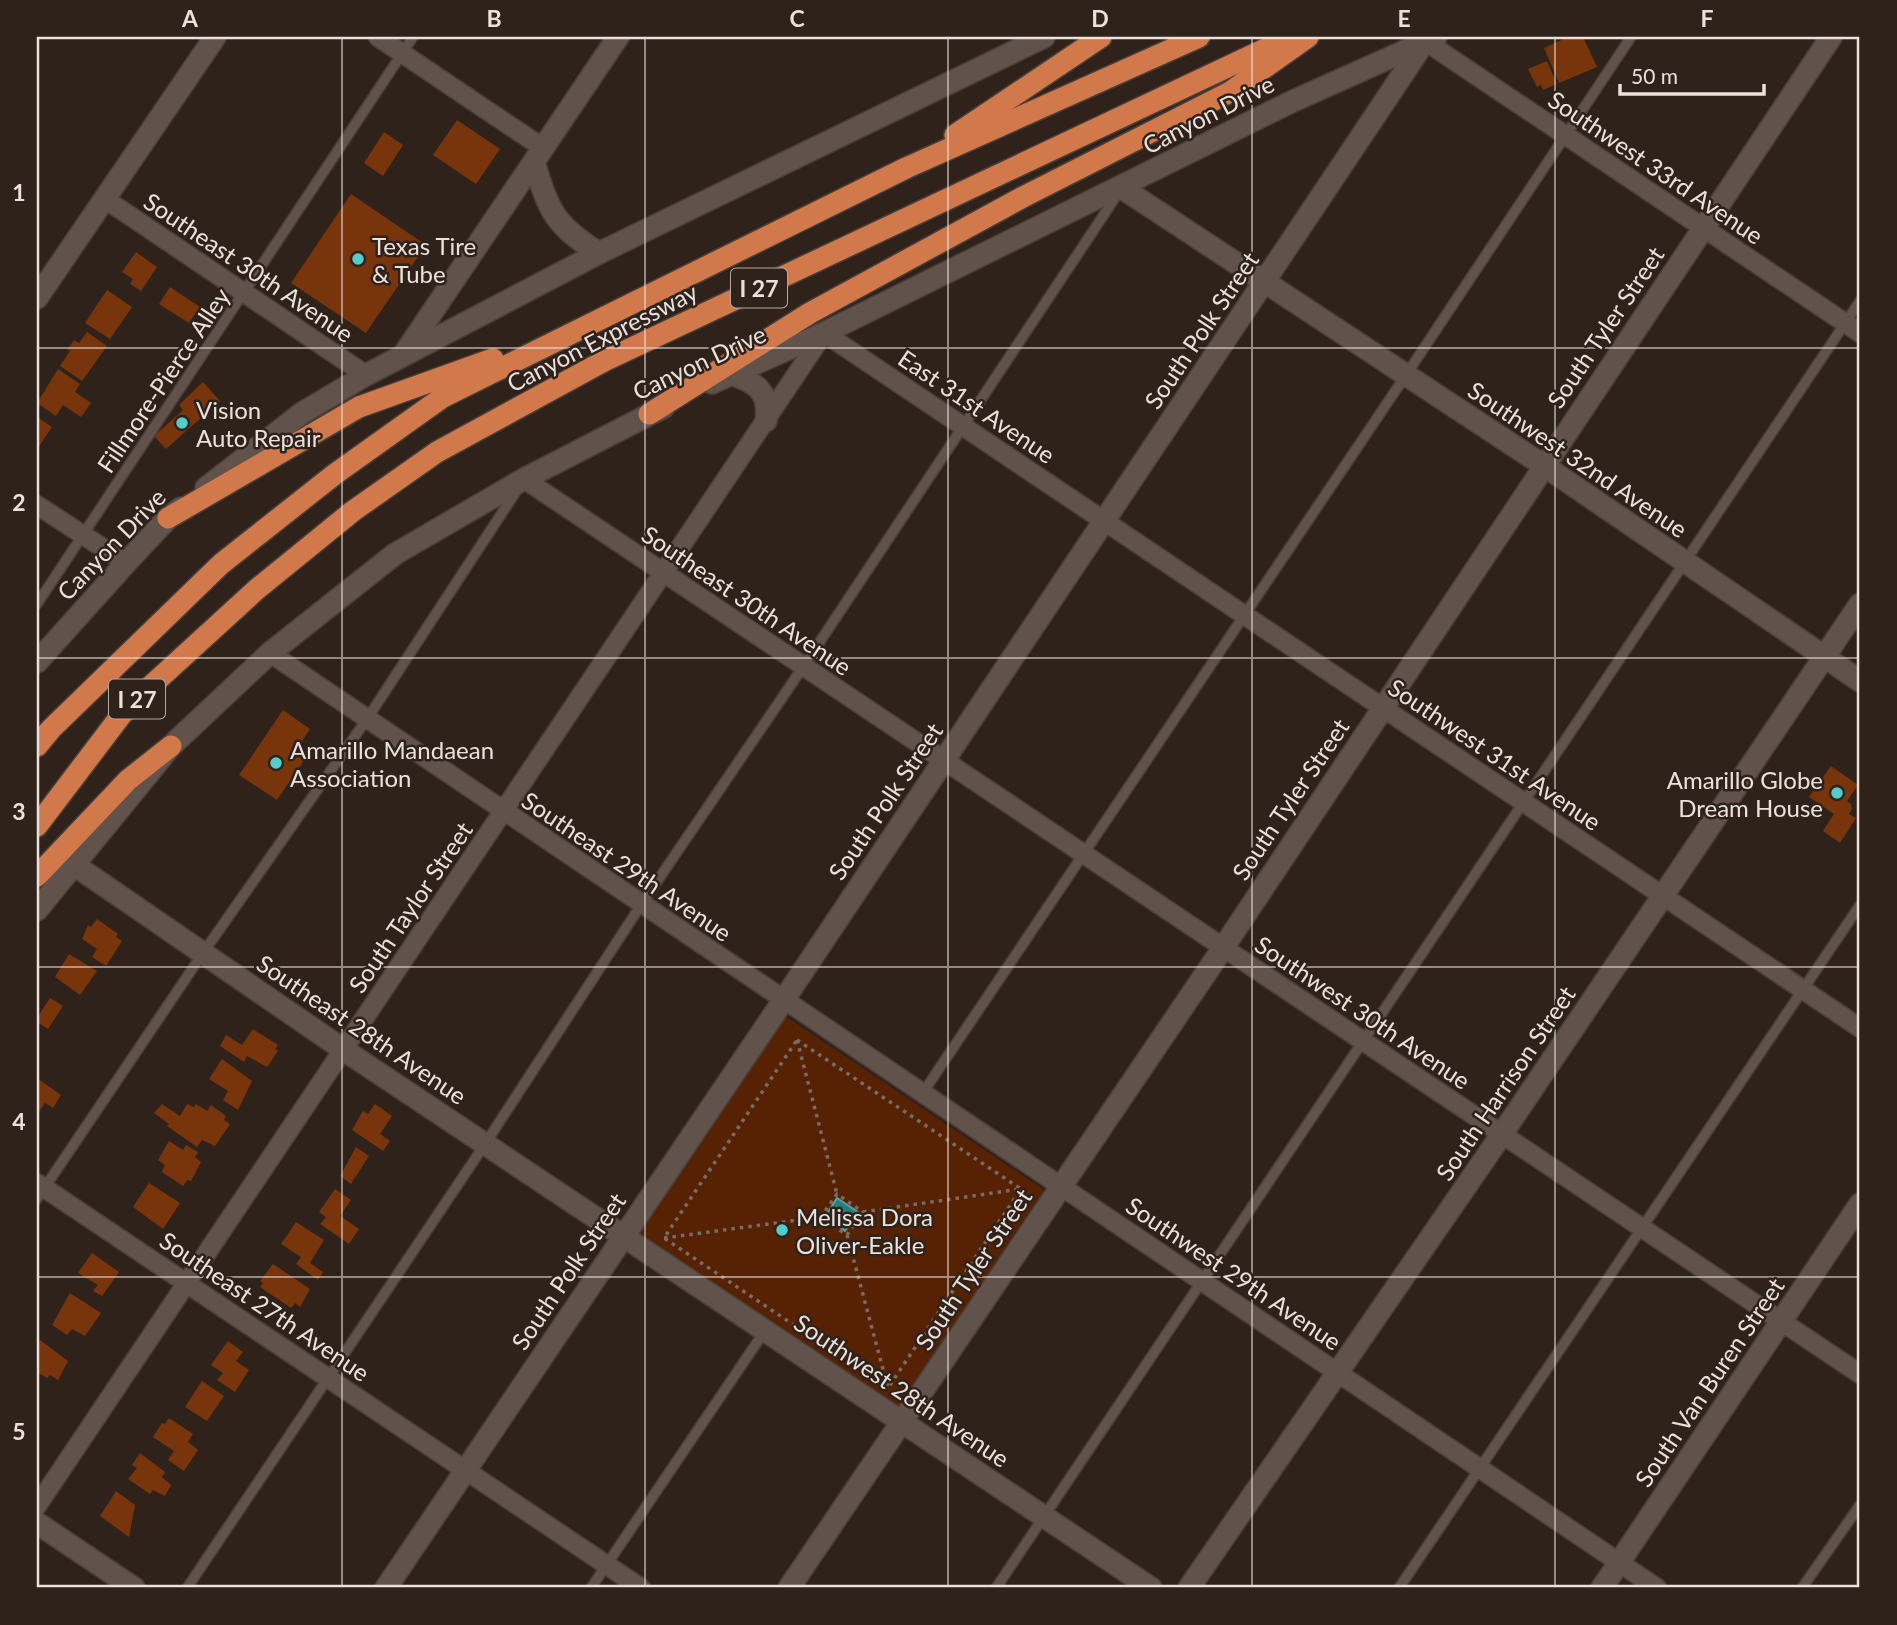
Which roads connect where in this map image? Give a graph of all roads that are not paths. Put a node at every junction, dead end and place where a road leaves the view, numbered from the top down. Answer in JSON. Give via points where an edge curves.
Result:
{"nodes":[{"id":1,"x":215,"y":37,"type":"edge"},
{"id":2,"x":378,"y":37,"type":"edge"},
{"id":3,"x":413,"y":37,"type":"edge"},
{"id":4,"x":618,"y":37,"type":"edge"},
{"id":5,"x":1044,"y":37,"type":"edge"},
{"id":6,"x":1101,"y":37,"type":"edge"},
{"id":7,"x":1199,"y":37,"type":"edge"},
{"id":8,"x":1291,"y":37,"type":"edge"},
{"id":9,"x":1308,"y":37,"type":"edge"},
{"id":10,"x":1631,"y":37,"type":"edge"},
{"id":11,"x":1832,"y":37,"type":"edge"},
{"id":12,"x":1430,"y":39,"type":"edge"},
{"id":13,"x":402,"y":53,"type":"junction"},
{"id":14,"x":1565,"y":135,"type":"junction"},
{"id":15,"x":538,"y":155,"type":"junction"},
{"id":16,"x":906,"y":168,"type":"junction"},
{"id":17,"x":1122,"y":188,"type":"junction"},
{"id":18,"x":105,"y":199,"type":"junction"},
{"id":19,"x":1704,"y":228,"type":"junction"},
{"id":20,"x":599,"y":253,"type":"junction"},
{"id":21,"x":1265,"y":283,"type":"junction"},
{"id":22,"x":244,"y":293,"type":"junction"},
{"id":23,"x":37,"y":298,"type":"edge"},
{"id":24,"x":1860,"y":301,"type":"edge"},
{"id":25,"x":580,"y":328,"type":"junction"},
{"id":26,"x":1853,"y":328,"type":"edge"},
{"id":27,"x":824,"y":333,"type":"junction"},
{"id":28,"x":403,"y":355,"type":"junction"},
{"id":29,"x":366,"y":374,"type":"junction"},
{"id":30,"x":730,"y":374,"type":"junction"},
{"id":31,"x":1406,"y":375,"type":"junction"},
{"id":32,"x":649,"y":414,"type":"junction"},
{"id":33,"x":766,"y":421,"type":"junction"},
{"id":34,"x":964,"y":426,"type":"junction"},
{"id":35,"x":1543,"y":465,"type":"junction"},
{"id":36,"x":524,"y":479,"type":"junction"},
{"id":37,"x":37,"y":505,"type":"edge"},
{"id":38,"x":168,"y":518,"type":"junction"},
{"id":39,"x":1103,"y":519,"type":"junction"},
{"id":40,"x":83,"y":535,"type":"junction"},
{"id":41,"x":1685,"y":562,"type":"junction"},
{"id":42,"x":126,"y":563,"type":"junction"},
{"id":43,"x":662,"y":571,"type":"junction"},
{"id":44,"x":37,"y":604,"type":"edge"},
{"id":45,"x":1860,"y":604,"type":"edge"},
{"id":46,"x":1243,"y":615,"type":"junction"},
{"id":47,"x":270,"y":653,"type":"junction"},
{"id":48,"x":1825,"y":657,"type":"junction"},
{"id":49,"x":37,"y":662,"type":"edge"},
{"id":50,"x":803,"y":667,"type":"junction"},
{"id":51,"x":1860,"y":681,"type":"edge"},
{"id":52,"x":1382,"y":709,"type":"junction"},
{"id":53,"x":367,"y":719,"type":"junction"},
{"id":54,"x":37,"y":746,"type":"edge"},
{"id":55,"x":171,"y":746,"type":"junction"},
{"id":56,"x":943,"y":761,"type":"junction"},
{"id":57,"x":1522,"y":802,"type":"junction"},
{"id":58,"x":503,"y":812,"type":"junction"},
{"id":59,"x":37,"y":826,"type":"edge"},
{"id":60,"x":1083,"y":854,"type":"junction"},
{"id":61,"x":73,"y":864,"type":"junction"},
{"id":62,"x":37,"y":876,"type":"edge"},
{"id":63,"x":1663,"y":897,"type":"junction"},
{"id":64,"x":641,"y":905,"type":"junction"},
{"id":65,"x":1860,"y":905,"type":"edge"},
{"id":66,"x":37,"y":910,"type":"edge"},
{"id":67,"x":1223,"y":948,"type":"junction"},
{"id":68,"x":203,"y":953,"type":"junction"},
{"id":69,"x":1804,"y":990,"type":"junction"},
{"id":70,"x":783,"y":1001,"type":"junction"},
{"id":71,"x":1860,"y":1028,"type":"edge"},
{"id":72,"x":1364,"y":1041,"type":"junction"},
{"id":73,"x":344,"y":1050,"type":"junction"},
{"id":74,"x":922,"y":1094,"type":"junction"},
{"id":75,"x":1502,"y":1134,"type":"junction"},
{"id":76,"x":485,"y":1143,"type":"junction"},
{"id":77,"x":1061,"y":1186,"type":"junction"},
{"id":78,"x":39,"y":1190,"type":"edge"},
{"id":79,"x":1860,"y":1204,"type":"edge"},
{"id":80,"x":1641,"y":1227,"type":"junction"},
{"id":81,"x":624,"y":1236,"type":"junction"},
{"id":82,"x":1201,"y":1280,"type":"junction"},
{"id":83,"x":188,"y":1284,"type":"junction"},
{"id":84,"x":1782,"y":1321,"type":"junction"},
{"id":85,"x":765,"y":1331,"type":"junction"},
{"id":86,"x":1337,"y":1373,"type":"junction"},
{"id":87,"x":1860,"y":1374,"type":"edge"},
{"id":88,"x":327,"y":1377,"type":"junction"},
{"id":89,"x":902,"y":1422,"type":"junction"},
{"id":90,"x":1479,"y":1468,"type":"junction"},
{"id":91,"x":466,"y":1469,"type":"junction"},
{"id":92,"x":1860,"y":1505,"type":"edge"},
{"id":93,"x":37,"y":1506,"type":"edge"},
{"id":94,"x":1044,"y":1517,"type":"junction"},
{"id":95,"x":37,"y":1523,"type":"edge"},
{"id":96,"x":1619,"y":1563,"type":"junction"},
{"id":97,"x":607,"y":1565,"type":"junction"},
{"id":98,"x":134,"y":1588,"type":"edge"},
{"id":99,"x":187,"y":1588,"type":"edge"},
{"id":100,"x":386,"y":1588,"type":"edge"},
{"id":101,"x":591,"y":1588,"type":"edge"},
{"id":102,"x":641,"y":1588,"type":"edge"},
{"id":103,"x":789,"y":1588,"type":"edge"},
{"id":104,"x":996,"y":1588,"type":"edge"},
{"id":105,"x":1151,"y":1588,"type":"edge"},
{"id":106,"x":1189,"y":1588,"type":"edge"},
{"id":107,"x":1399,"y":1588,"type":"edge"},
{"id":108,"x":1602,"y":1588,"type":"edge"},
{"id":109,"x":1657,"y":1588,"type":"edge"},
{"id":110,"x":1802,"y":1588,"type":"edge"}],
"edges":[{"from":1,"to":18,"type":"main road"},
{"from":2,"to":13,"type":"street"},
{"from":3,"to":13,"type":"lane","name":"Fillmore-Pierce Alley"},
{"from":4,"to":15,"type":"main road"},
{"from":5,"to":20,"type":"main road","name":"Canyon Drive"},
{"from":6,"to":16,"type":"highway"},
{"from":7,"to":16,"type":"highway","name":"Canyon Expressway","number":"I 27"},
{"from":8,"to":59,"type":"highway","name":"Canyon Expressway","number":"I 27","via":[[604,361],[437,452],[257,589],[141,695]]},
{"from":9,"to":32,"type":"highway","via":[[1230,92],[810,313]]},
{"from":10,"to":14,"type":"lane"},
{"from":11,"to":19,"type":"main road","name":"South Tyler Street"},
{"from":12,"to":14,"type":"street","name":"Southwest 33rd Avenue"},
{"from":12,"to":17,"type":"main road","name":"Canyon Drive","via":[[1291,102]]},
{"from":12,"to":21,"type":"main road","name":"South Polk Street"},
{"from":13,"to":15,"type":"street"},
{"from":13,"to":22,"type":"lane","name":"Fillmore-Pierce Alley"},
{"from":14,"to":19,"type":"street","name":"Southwest 33rd Avenue"},
{"from":14,"to":31,"type":"lane"},
{"from":15,"to":20,"type":"main road","via":[[545,197],[561,226]]},
{"from":15,"to":28,"type":"main road"},
{"from":16,"to":25,"type":"highway","name":"Canyon Expressway","number":"I 27"},
{"from":17,"to":21,"type":"main road","name":"Southwest 32nd Avenue"},
{"from":17,"to":27,"type":"main road","name":"Canyon Drive"},
{"from":17,"to":34,"type":"lane"},
{"from":18,"to":22,"type":"street","name":"Southeast 30th Avenue"},
{"from":18,"to":23,"type":"main road"},
{"from":19,"to":26,"type":"street","name":"Southwest 33rd Avenue"},
{"from":19,"to":35,"type":"main road","name":"South Tyler Street"},
{"from":20,"to":28,"type":"main road","name":"Canyon Drive"},
{"from":21,"to":31,"type":"main road","name":"Southwest 32nd Avenue"},
{"from":21,"to":39,"type":"main road","name":"South Polk Street"},
{"from":22,"to":29,"type":"street","name":"Southeast 30th Avenue"},
{"from":22,"to":40,"type":"lane","name":"Fillmore-Pierce Alley"},
{"from":24,"to":26,"type":"lane"},
{"from":25,"to":38,"type":"highway","via":[[359,407]]},
{"from":25,"to":54,"type":"highway","name":"Canyon Expressway","number":"I 27","via":[[443,397],[335,474],[221,564]]},
{"from":26,"to":41,"type":"lane"},
{"from":27,"to":30,"type":"main road","name":"Canyon Drive"},
{"from":27,"to":33,"type":"street","name":"South Taylor Street"},
{"from":27,"to":34,"type":"street","name":"East 31st Avenue"},
{"from":28,"to":29,"type":"main road","name":"Canyon Drive"},
{"from":29,"to":38,"type":"main road","name":"Canyon Drive","via":[[302,413]]},
{"from":30,"to":32,"type":"main road","name":"Canyon Drive"},
{"from":30,"to":33,"type":"main road","via":[[756,385],[768,407]]},
{"from":31,"to":35,"type":"main road","name":"Southwest 32nd Avenue"},
{"from":31,"to":46,"type":"lane"},
{"from":32,"to":36,"type":"main road","name":"Canyon Drive"},
{"from":33,"to":43,"type":"street","name":"South Taylor Street"},
{"from":34,"to":39,"type":"street","name":"East 31st Avenue"},
{"from":34,"to":50,"type":"lane"},
{"from":35,"to":41,"type":"main road","name":"Southwest 32nd Avenue"},
{"from":35,"to":52,"type":"main road","name":"South Tyler Street"},
{"from":36,"to":43,"type":"street","name":"Southeast 30th Avenue"},
{"from":36,"to":47,"type":"main road","name":"Canyon Drive","via":[[396,554]]},
{"from":36,"to":53,"type":"lane"},
{"from":37,"to":40,"type":"street"},
{"from":38,"to":42,"type":"main road","name":"Canyon Drive"},
{"from":39,"to":46,"type":"street","name":"Southwest 31st Avenue"},
{"from":39,"to":56,"type":"main road","name":"South Polk Street"},
{"from":40,"to":42,"type":"street"},
{"from":40,"to":44,"type":"lane","name":"Fillmore-Pierce Alley"},
{"from":41,"to":48,"type":"main road","name":"Southwest 32nd Avenue"},
{"from":41,"to":57,"type":"lane"},
{"from":42,"to":49,"type":"main road","name":"Canyon Drive"},
{"from":43,"to":50,"type":"street","name":"Southeast 30th Avenue"},
{"from":43,"to":58,"type":"street","name":"South Taylor Street"},
{"from":45,"to":48,"type":"main road","name":"South Harrison Street"},
{"from":46,"to":52,"type":"street","name":"Southwest 31st Avenue"},
{"from":46,"to":60,"type":"lane"},
{"from":47,"to":53,"type":"street","name":"Southeast 29th Avenue"},
{"from":47,"to":55,"type":"main road","name":"Canyon Drive"},
{"from":48,"to":51,"type":"main road","name":"Southwest 32nd Avenue"},
{"from":48,"to":63,"type":"main road","name":"South Harrison Street"},
{"from":50,"to":56,"type":"street","name":"Southeast 30th Avenue"},
{"from":50,"to":64,"type":"lane"},
{"from":52,"to":57,"type":"street","name":"Southwest 31st Avenue"},
{"from":52,"to":67,"type":"main road","name":"South Tyler Street"},
{"from":53,"to":58,"type":"street","name":"Southeast 29th Avenue"},
{"from":53,"to":68,"type":"lane"},
{"from":55,"to":61,"type":"main road","name":"Canyon Drive"},
{"from":55,"to":62,"type":"highway","via":[[128,780]]},
{"from":56,"to":60,"type":"street","name":"Southwest 30th Avenue"},
{"from":56,"to":70,"type":"main road","name":"South Polk Street"},
{"from":57,"to":63,"type":"street","name":"Southwest 31st Avenue"},
{"from":57,"to":72,"type":"lane"},
{"from":58,"to":64,"type":"street","name":"Southeast 29th Avenue"},
{"from":58,"to":73,"type":"street","name":"South Taylor Street"},
{"from":60,"to":67,"type":"street","name":"Southwest 30th Avenue"},
{"from":60,"to":74,"type":"lane"},
{"from":61,"to":66,"type":"main road","name":"Canyon Drive"},
{"from":61,"to":68,"type":"main road","name":"Southeast 28th Avenue"},
{"from":63,"to":69,"type":"street","name":"Southwest 31st Avenue"},
{"from":63,"to":75,"type":"main road","name":"South Harrison Street"},
{"from":64,"to":70,"type":"street","name":"Southeast 29th Avenue"},
{"from":64,"to":76,"type":"lane"},
{"from":65,"to":69,"type":"lane"},
{"from":67,"to":72,"type":"street","name":"Southwest 30th Avenue"},
{"from":67,"to":77,"type":"main road","name":"South Tyler Street"},
{"from":68,"to":73,"type":"main road","name":"Southeast 28th Avenue"},
{"from":68,"to":78,"type":"lane"},
{"from":69,"to":71,"type":"street","name":"Southwest 31st Avenue"},
{"from":69,"to":80,"type":"lane"},
{"from":70,"to":74,"type":"street","name":"Southwest 29th Avenue"},
{"from":70,"to":81,"type":"main road","name":"South Polk Street"},
{"from":72,"to":75,"type":"street","name":"Southwest 30th Avenue"},
{"from":72,"to":82,"type":"lane"},
{"from":73,"to":76,"type":"main road","name":"Southeast 28th Avenue"},
{"from":73,"to":83,"type":"street","name":"South Taylor Street"},
{"from":74,"to":77,"type":"street","name":"Southwest 29th Avenue"},
{"from":75,"to":80,"type":"street","name":"Southwest 30th Avenue"},
{"from":75,"to":86,"type":"main road","name":"South Harrison Street"},
{"from":76,"to":81,"type":"main road","name":"Southeast 28th Avenue"},
{"from":76,"to":88,"type":"lane"},
{"from":77,"to":82,"type":"street","name":"Southwest 29th Avenue"},
{"from":77,"to":89,"type":"main road","name":"South Tyler Street"},
{"from":78,"to":83,"type":"street","name":"Southeast 27th Avenue"},
{"from":79,"to":84,"type":"main road","name":"South Van Buren Street"},
{"from":80,"to":84,"type":"street","name":"Southwest 30th Avenue"},
{"from":80,"to":90,"type":"lane"},
{"from":81,"to":85,"type":"main road","name":"Southwest 28th Avenue"},
{"from":81,"to":91,"type":"main road","name":"South Polk Street"},
{"from":82,"to":86,"type":"street","name":"Southwest 29th Avenue"},
{"from":82,"to":94,"type":"lane"},
{"from":83,"to":88,"type":"street","name":"Southeast 27th Avenue"},
{"from":83,"to":93,"type":"street","name":"South Taylor Street"},
{"from":84,"to":87,"type":"street","name":"Southwest 30th Avenue"},
{"from":84,"to":96,"type":"main road","name":"South Van Buren Street"},
{"from":85,"to":89,"type":"main road","name":"Southwest 28th Avenue"},
{"from":85,"to":97,"type":"lane"},
{"from":86,"to":90,"type":"street","name":"Southwest 29th Avenue"},
{"from":86,"to":106,"type":"main road","name":"South Harrison Street"},
{"from":88,"to":91,"type":"street","name":"Southeast 27th Avenue"},
{"from":88,"to":99,"type":"lane"},
{"from":89,"to":94,"type":"main road","name":"Southwest 28th Avenue"},
{"from":89,"to":103,"type":"main road","name":"South Tyler Street"},
{"from":90,"to":96,"type":"street","name":"Southwest 29th Avenue"},
{"from":90,"to":107,"type":"lane"},
{"from":91,"to":97,"type":"street","name":"Southeast 27th Avenue"},
{"from":91,"to":100,"type":"main road","name":"South Polk Street"},
{"from":92,"to":110,"type":"lane"},
{"from":94,"to":104,"type":"lane"},
{"from":94,"to":105,"type":"main road","name":"Southwest 28th Avenue"},
{"from":95,"to":98,"type":"main road"},
{"from":96,"to":108,"type":"main road","name":"South Van Buren Street"},
{"from":96,"to":109,"type":"street","name":"Southwest 29th Avenue"},
{"from":97,"to":101,"type":"lane"},
{"from":97,"to":102,"type":"street","name":"Southeast 27th Avenue"}]}
